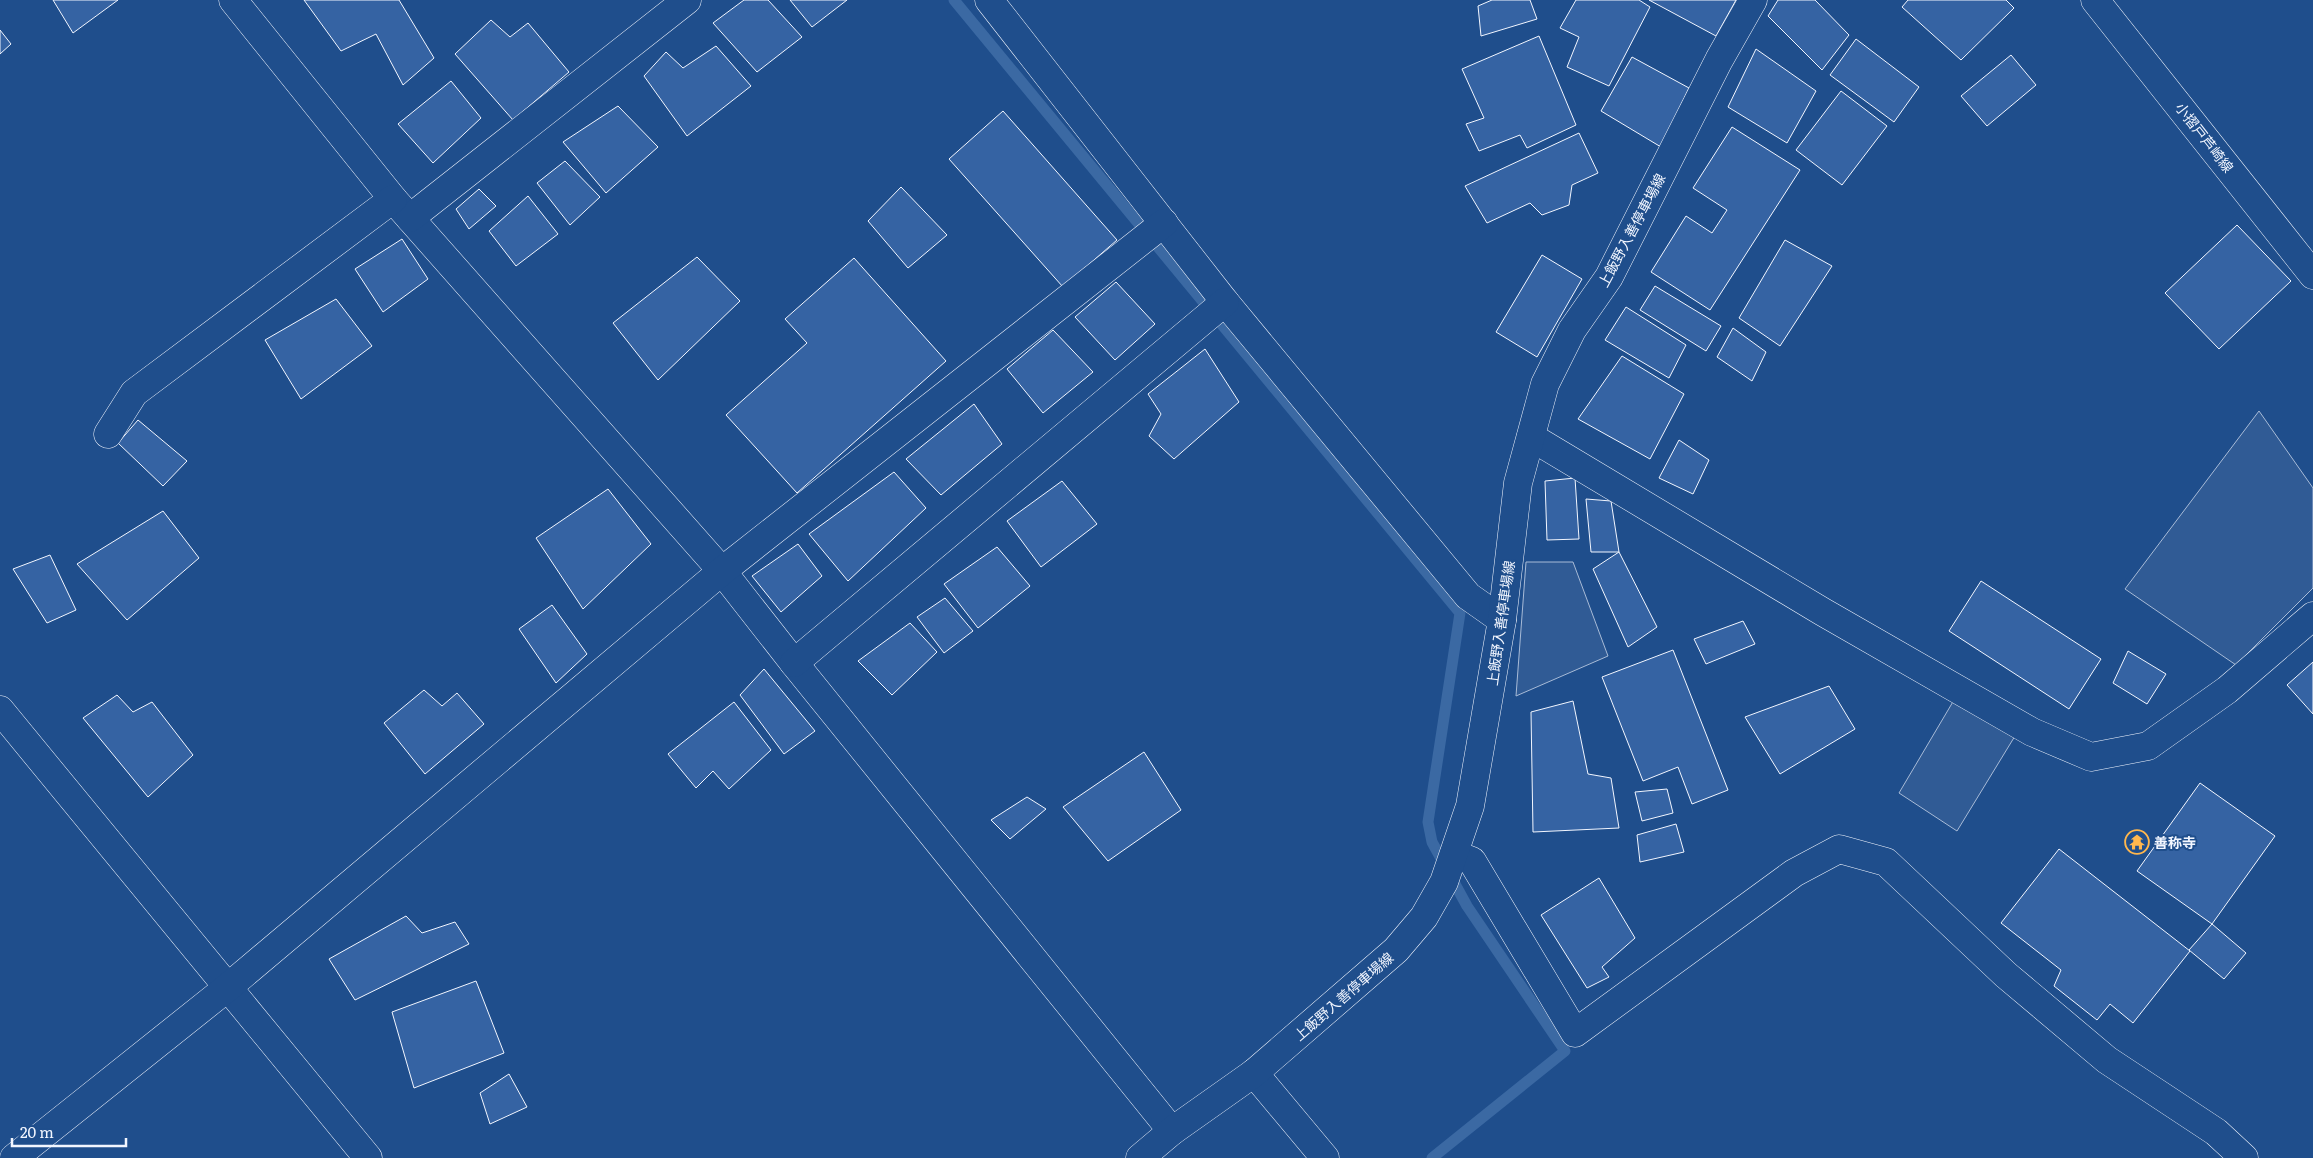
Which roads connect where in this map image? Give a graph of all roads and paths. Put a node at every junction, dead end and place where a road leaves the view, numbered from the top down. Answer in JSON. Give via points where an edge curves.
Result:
{"nodes":[{"id":1,"x":233,"y":0,"type":"edge"},
{"id":2,"x":687,"y":0,"type":"edge"},
{"id":3,"x":989,"y":0,"type":"edge"},
{"id":4,"x":1753,"y":0,"type":"edge"},
{"id":5,"x":2095,"y":0,"type":"edge"},
{"id":6,"x":402,"y":208,"type":"junction"},
{"id":7,"x":1164,"y":223,"type":"junction"},
{"id":8,"x":2313,"y":275,"type":"edge"},
{"id":9,"x":1225,"y":302,"type":"junction"},
{"id":10,"x":108,"y":434,"type":"dead end"},
{"id":11,"x":1531,"y":437,"type":"junction"},
{"id":12,"x":722,"y":571,"type":"junction"},
{"id":13,"x":2313,"y":616,"type":"edge"},
{"id":14,"x":1502,"y":620,"type":"junction"},
{"id":15,"x":794,"y":663,"type":"junction"},
{"id":16,"x":0,"y":710,"type":"edge"},
{"id":17,"x":1454,"y":854,"type":"junction"},
{"id":18,"x":227,"y":988,"type":"junction"},
{"id":19,"x":1254,"y":1073,"type":"junction"},
{"id":20,"x":1172,"y":1131,"type":"junction"},
{"id":21,"x":14,"y":1158,"type":"edge"},
{"id":22,"x":368,"y":1158,"type":"edge"},
{"id":23,"x":1140,"y":1158,"type":"edge"},
{"id":24,"x":1325,"y":1158,"type":"edge"},
{"id":25,"x":2244,"y":1158,"type":"edge"}],
"edges":[{"from":1,"to":6,"type":"street"},
{"from":2,"to":6,"type":"street"},
{"from":3,"to":7,"type":"street"},
{"from":4,"to":11,"type":"street","name":"上飯野入善停車場線","via":[[1609,277],[1572,330],[1545,384]]},
{"from":5,"to":8,"type":"street","name":"小摺戸芦崎線"},
{"from":6,"to":10,"type":"street","via":[[134,393]]},
{"from":6,"to":12,"type":"street"},
{"from":7,"to":9,"type":"street"},
{"from":7,"to":12,"type":"street"},
{"from":9,"to":14,"type":"street","via":[[1468,596]]},
{"from":9,"to":15,"type":"street"},
{"from":11,"to":13,"type":"street","via":[[2032,732],[2091,757],[2148,746],[2227,690]]},
{"from":11,"to":14,"type":"street","name":"上飯野入善停車場線","via":[[1518,482]]},
{"from":12,"to":15,"type":"street"},
{"from":12,"to":18,"type":"street"},
{"from":14,"to":17,"type":"street","name":"上飯野入善停車場線","via":[[1470,806]]},
{"from":15,"to":20,"type":"street"},
{"from":16,"to":18,"type":"street"},
{"from":17,"to":19,"type":"street","name":"上飯野入善停車場線","via":[[1444,882],[1424,917],[1396,950]]},
{"from":17,"to":25,"type":"street","via":[[1472,861],[1575,1033],[1794,873],[1839,848],[1886,862],[2006,975],[2108,1060],[2216,1132]]},
{"from":18,"to":21,"type":"street"},
{"from":18,"to":22,"type":"street"},
{"from":19,"to":20,"type":"street","name":"上飯野入善停車場線"},
{"from":19,"to":24,"type":"street"},
{"from":20,"to":23,"type":"street","name":"上飯野入善停車場線"}]}
